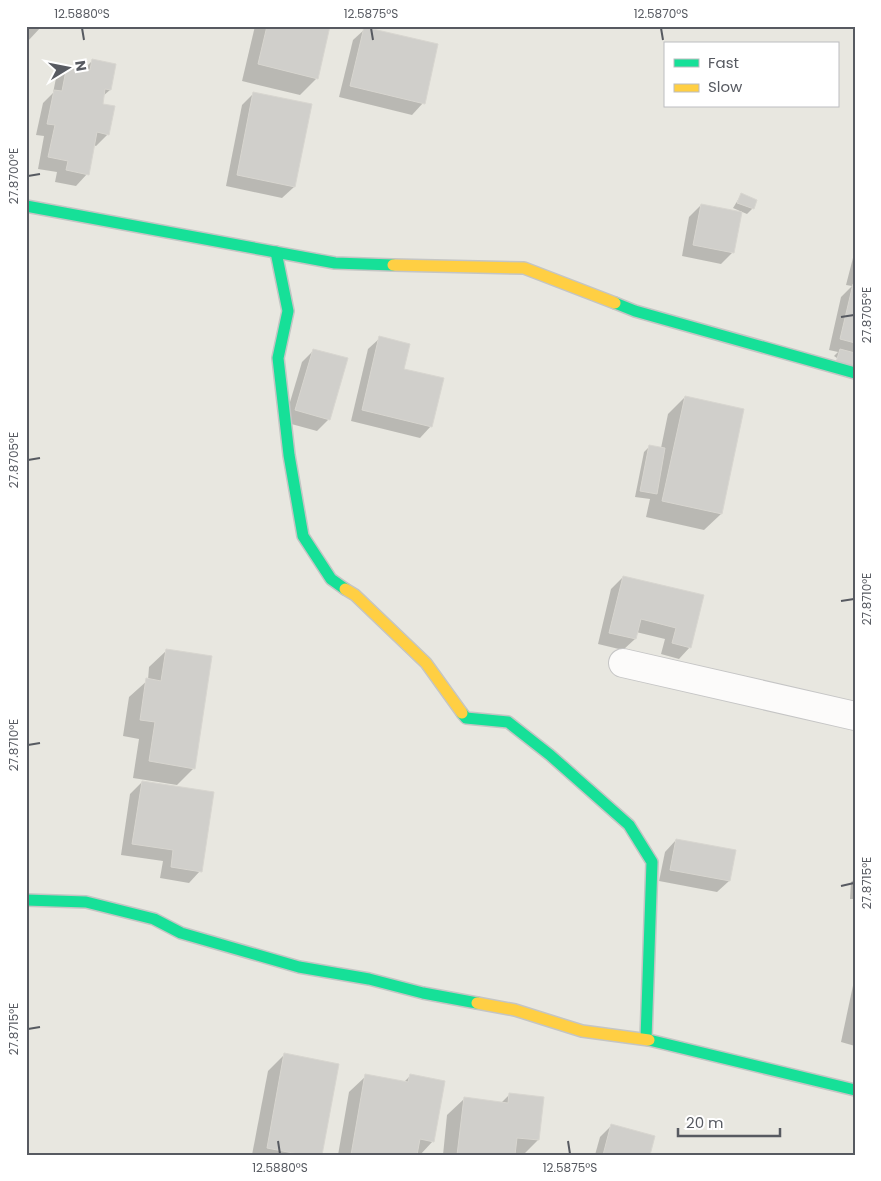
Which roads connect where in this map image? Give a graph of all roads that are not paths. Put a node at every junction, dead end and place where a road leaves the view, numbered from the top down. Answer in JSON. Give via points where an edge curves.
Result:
{"nodes":[{"id":1,"x":26,"y":206,"type":"edge"},
{"id":2,"x":276,"y":252,"type":"junction"},
{"id":3,"x":855,"y":373,"type":"edge"},
{"id":4,"x":623,"y":662,"type":"dead end"},
{"id":5,"x":855,"y":716,"type":"edge"},
{"id":6,"x":26,"y":900,"type":"edge"},
{"id":7,"x":646,"y":1039,"type":"junction"},
{"id":8,"x":855,"y":1090,"type":"edge"}],
"edges":[{"from":1,"to":2,"type":"street"},
{"from":2,"to":3,"type":"street","via":[[335,263],[524,268],[636,311]]},
{"from":2,"to":7,"type":"street","via":[[288,312],[278,358],[289,455],[303,536],[331,579],[355,595],[426,662],[466,718],[508,722],[629,825],[652,862]]},
{"from":4,"to":5,"type":"street"},
{"from":6,"to":7,"type":"street","via":[[86,902],[154,919],[181,933],[300,967],[516,1010],[582,1031]]},
{"from":7,"to":8,"type":"street"}]}
